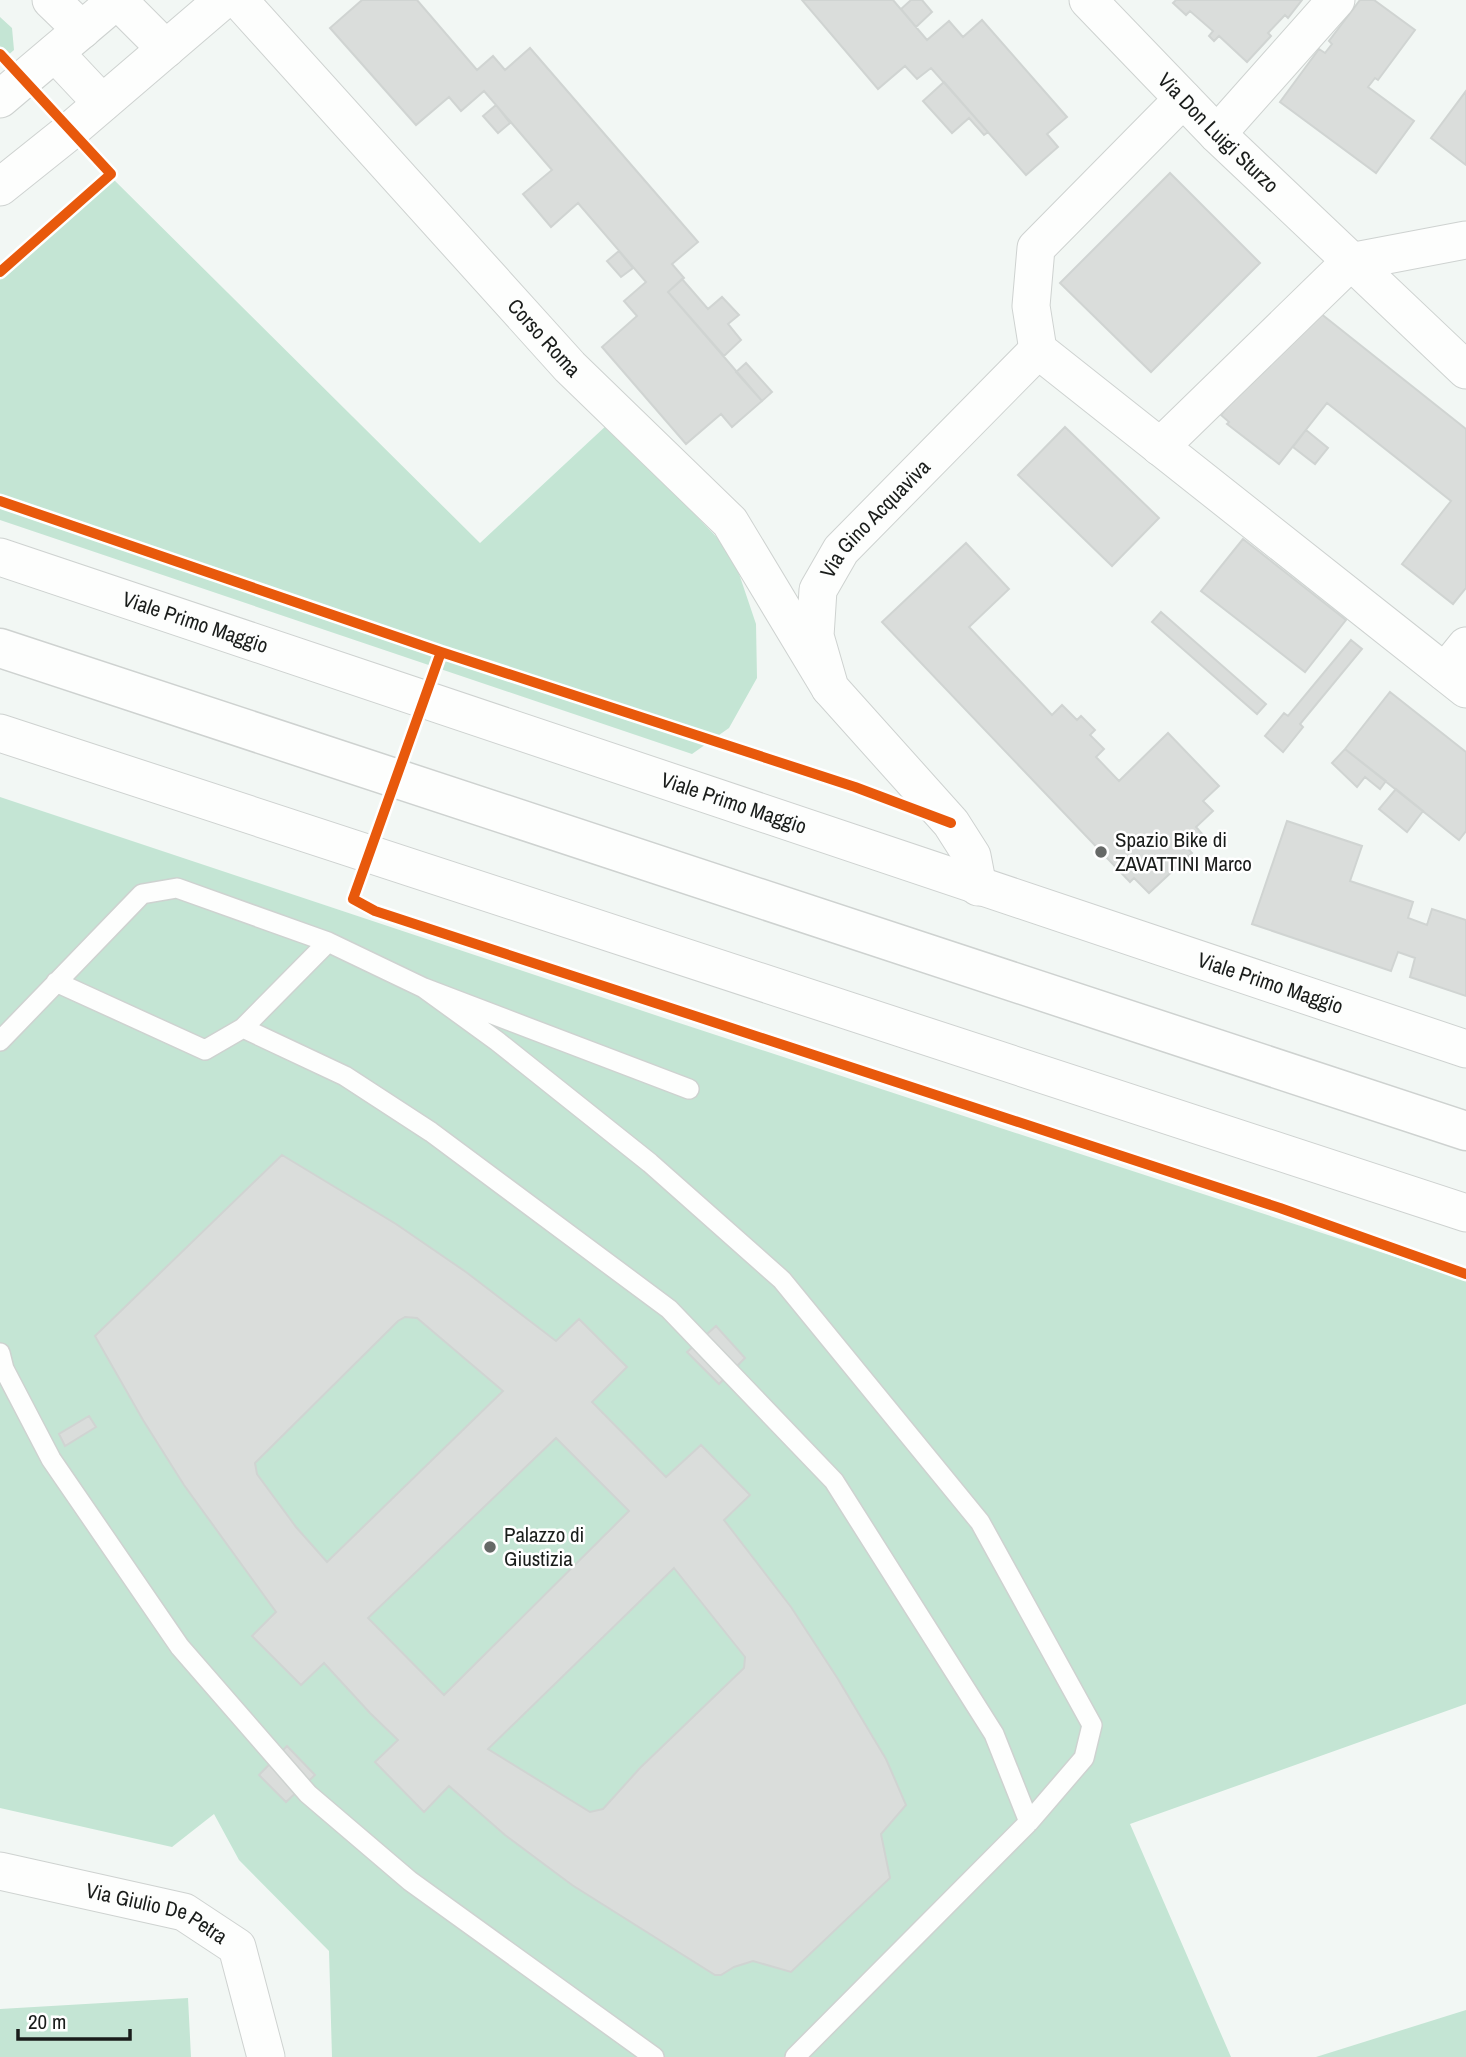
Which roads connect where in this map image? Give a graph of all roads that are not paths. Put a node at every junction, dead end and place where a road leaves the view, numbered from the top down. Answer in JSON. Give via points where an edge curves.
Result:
{"nodes":[{"id":1,"x":51,"y":0,"type":"edge"},
{"id":2,"x":117,"y":0,"type":"edge"},
{"id":3,"x":223,"y":0,"type":"edge"},
{"id":4,"x":239,"y":0,"type":"edge"},
{"id":5,"x":1088,"y":0,"type":"edge"},
{"id":6,"x":1336,"y":0,"type":"edge"},
{"id":7,"x":69,"y":42,"type":"junction"},
{"id":8,"x":166,"y":49,"type":"junction"},
{"id":9,"x":0,"y":99,"type":"edge"},
{"id":10,"x":1183,"y":99,"type":"junction"},
{"id":11,"x":102,"y":103,"type":"junction"},
{"id":12,"x":1217,"y":134,"type":"junction"},
{"id":13,"x":0,"y":187,"type":"edge"},
{"id":14,"x":1466,"y":240,"type":"edge"},
{"id":15,"x":1350,"y":262,"type":"junction"},
{"id":16,"x":1038,"y":350,"type":"junction"},
{"id":17,"x":1466,"y":370,"type":"edge"},
{"id":18,"x":1160,"y":447,"type":"junction"},
{"id":19,"x":0,"y":557,"type":"edge"},
{"id":20,"x":0,"y":648,"type":"edge"},
{"id":21,"x":1459,"y":669,"type":"edge"},
{"id":22,"x":830,"y":688,"type":"junction"},
{"id":23,"x":0,"y":733,"type":"edge"},
{"id":24,"x":978,"y":887,"type":"junction"},
{"id":25,"x":328,"y":942,"type":"junction"},
{"id":26,"x":56,"y":982,"type":"junction"},
{"id":27,"x":424,"y":988,"type":"junction"},
{"id":28,"x":243,"y":1028,"type":"junction"},
{"id":29,"x":0,"y":1041,"type":"edge"},
{"id":30,"x":1466,"y":1049,"type":"edge"},
{"id":31,"x":688,"y":1089,"type":"dead end"},
{"id":32,"x":1466,"y":1131,"type":"edge"},
{"id":33,"x":1466,"y":1213,"type":"edge"},
{"id":34,"x":0,"y":1353,"type":"edge"},
{"id":35,"x":1028,"y":1822,"type":"junction"},
{"id":36,"x":0,"y":1871,"type":"edge"},
{"id":37,"x":266,"y":2057,"type":"edge"},
{"id":38,"x":654,"y":2057,"type":"edge"},
{"id":39,"x":794,"y":2057,"type":"edge"}],
"edges":[{"from":1,"to":7,"type":"street"},
{"from":2,"to":7,"type":"street"},
{"from":2,"to":8,"type":"street"},
{"from":3,"to":8,"type":"street"},
{"from":4,"to":22,"type":"street","name":"Corso Roma","via":[[570,367],[730,522]]},
{"from":5,"to":10,"type":"street","name":"Via Don Luigi Sturzo"},
{"from":6,"to":12,"type":"street"},
{"from":7,"to":9,"type":"street"},
{"from":7,"to":11,"type":"street"},
{"from":8,"to":11,"type":"street"},
{"from":10,"to":12,"type":"street","name":"Via Don Luigi Sturzo"},
{"from":10,"to":16,"type":"street","via":[[1036,248],[1031,306]]},
{"from":11,"to":13,"type":"street"},
{"from":12,"to":15,"type":"street","name":"Via Don Luigi Sturzo"},
{"from":14,"to":15,"type":"street"},
{"from":15,"to":17,"type":"street","name":"Via Don Luigi Sturzo"},
{"from":15,"to":18,"type":"street"},
{"from":16,"to":18,"type":"street"},
{"from":16,"to":22,"type":"street","name":"Via Gino Acquaviva","via":[[841,550],[818,590],[815,636]]},
{"from":18,"to":21,"type":"street"},
{"from":19,"to":24,"type":"street","name":"Viale Primo Maggio"},
{"from":20,"to":32,"type":"street"},
{"from":22,"to":24,"type":"street","name":"Via Gino Acquaviva","via":[[951,823],[972,856]]},
{"from":23,"to":33,"type":"street"},
{"from":24,"to":30,"type":"street","name":"Viale Primo Maggio"},
{"from":25,"to":26,"type":"lane","via":[[177,888],[142,894]]},
{"from":25,"to":27,"type":"lane"},
{"from":25,"to":28,"type":"lane"},
{"from":26,"to":28,"type":"lane","via":[[205,1050]]},
{"from":26,"to":29,"type":"lane"},
{"from":27,"to":31,"type":"lane"},
{"from":27,"to":35,"type":"lane","via":[[650,1163],[782,1280],[980,1522],[1092,1725],[1084,1758]]},
{"from":28,"to":35,"type":"lane","via":[[345,1076],[431,1132],[668,1308],[834,1481],[994,1734]]},
{"from":34,"to":38,"type":"lane","via":[[51,1459],[180,1647],[309,1794],[410,1881]]},
{"from":35,"to":39,"type":"lane"},
{"from":36,"to":37,"type":"street","name":"Via Giulio De Petra","via":[[184,1912],[237,1947]]}]}
